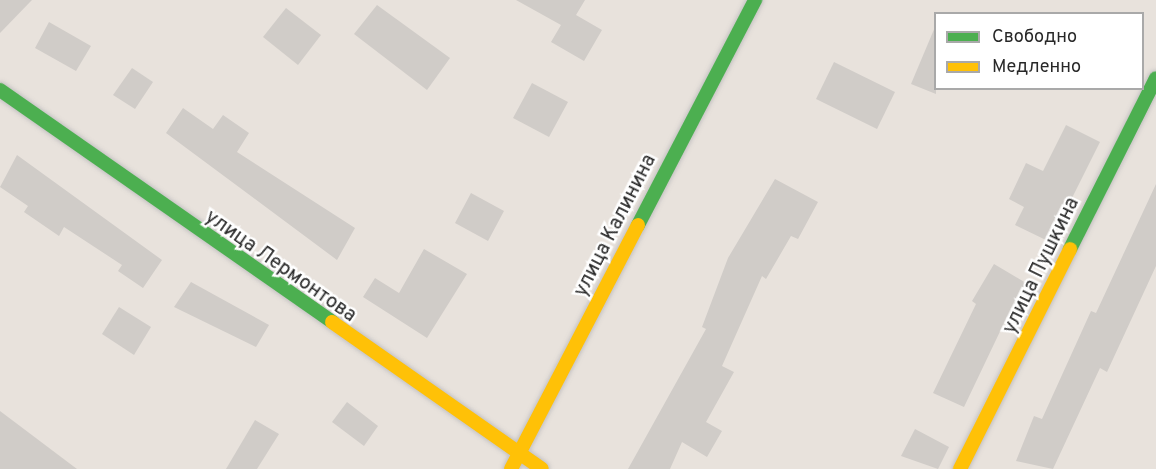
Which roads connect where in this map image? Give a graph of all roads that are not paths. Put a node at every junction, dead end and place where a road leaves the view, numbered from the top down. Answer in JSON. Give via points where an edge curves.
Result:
{"nodes":[{"id":1,"x":755,"y":0,"type":"edge"},
{"id":2,"x":1156,"y":78,"type":"edge"},
{"id":3,"x":0,"y":90,"type":"edge"},
{"id":4,"x":515,"y":463,"type":"edge"},
{"id":5,"x":542,"y":469,"type":"edge"},
{"id":6,"x":960,"y":469,"type":"edge"}],
"edges":[{"from":1,"to":4,"type":"street","name":"улица Калинина"},
{"from":2,"to":6,"type":"street","name":"улица Пушкина"},
{"from":3,"to":4,"type":"street","name":"улица Лермонтова"},
{"from":4,"to":5,"type":"street","name":"улица Лермонтова"}]}
